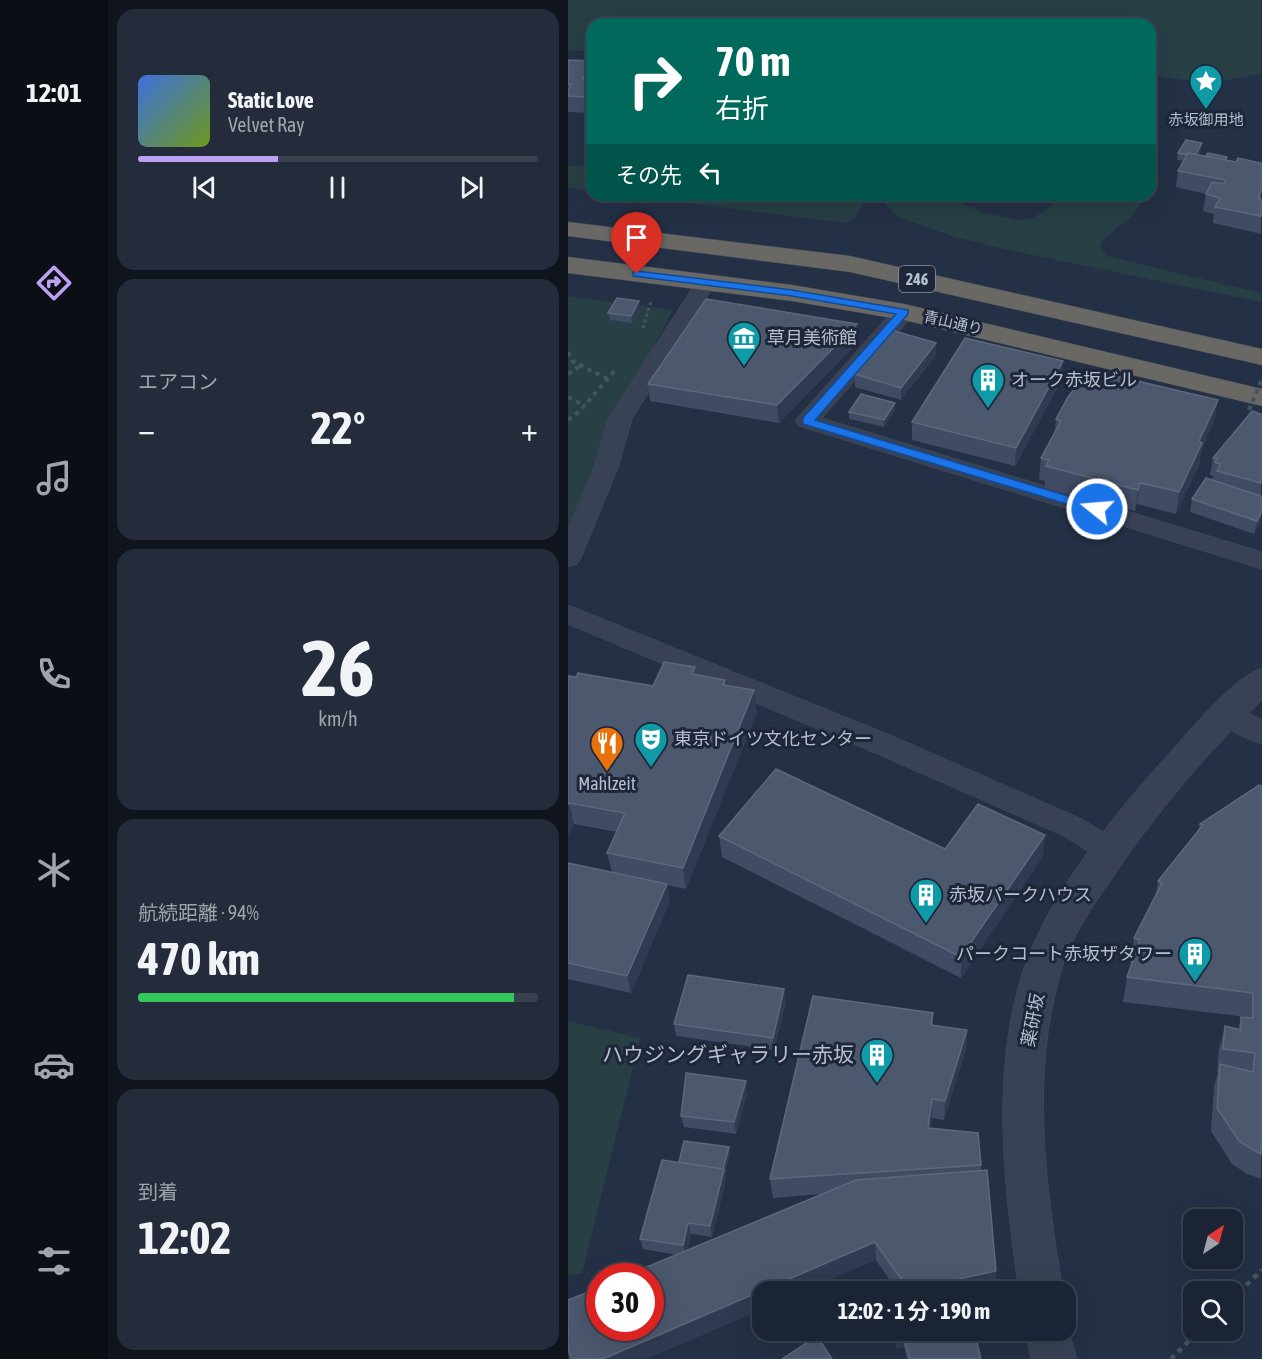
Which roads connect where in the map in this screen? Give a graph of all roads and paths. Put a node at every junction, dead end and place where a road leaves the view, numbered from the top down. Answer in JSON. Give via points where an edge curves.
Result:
{"nodes":[{"id":1,"x":568,"y":229,"type":"edge"},
{"id":2,"x":568,"y":265,"type":"edge"},
{"id":3,"x":706,"y":282,"type":"junction"},
{"id":4,"x":651,"y":300,"type":"dead end"},
{"id":5,"x":904,"y":312,"type":"junction"},
{"id":6,"x":640,"y":337,"type":"dead end"},
{"id":7,"x":568,"y":352,"type":"edge"},
{"id":8,"x":1261,"y":357,"type":"edge"},
{"id":9,"x":621,"y":363,"type":"dead end"},
{"id":10,"x":580,"y":366,"type":"junction"},
{"id":11,"x":568,"y":374,"type":"edge"},
{"id":12,"x":608,"y":379,"type":"junction"},
{"id":13,"x":1261,"y":379,"type":"edge"},
{"id":14,"x":568,"y":397,"type":"edge"},
{"id":15,"x":1255,"y":404,"type":"edge"},
{"id":16,"x":585,"y":406,"type":"junction"},
{"id":17,"x":568,"y":420,"type":"edge"},
{"id":18,"x":568,"y":558,"type":"edge"},
{"id":19,"x":1261,"y":561,"type":"edge"},
{"id":20,"x":568,"y":614,"type":"edge"},
{"id":21,"x":1261,"y":680,"type":"edge"},
{"id":22,"x":1227,"y":713,"type":"junction"},
{"id":23,"x":1261,"y":734,"type":"edge"},
{"id":24,"x":1110,"y":851,"type":"junction"},
{"id":25,"x":1261,"y":1270,"type":"edge"},
{"id":26,"x":1039,"y":1281,"type":"edge"},
{"id":27,"x":1243,"y":1288,"type":"edge"},
{"id":28,"x":1050,"y":1341,"type":"edge"},
{"id":29,"x":1189,"y":1341,"type":"edge"},
{"id":30,"x":1054,"y":1359,"type":"edge"},
{"id":31,"x":1171,"y":1359,"type":"edge"}],
"edges":[{"from":1,"to":8,"type":"highway","name":"青山通り","number":"246","via":[[850,264]]},
{"from":2,"to":3,"type":"highway","name":"青山通り","number":"246"},
{"from":3,"to":5,"type":"highway","name":"青山通り","number":"246"},
{"from":3,"to":18,"type":"street","via":[[620,419],[606,468]]},
{"from":4,"to":6,"type":"path"},
{"from":5,"to":15,"type":"highway","name":"青山通り","number":"246"},
{"from":5,"to":19,"type":"street","via":[[807,421]]},
{"from":7,"to":10,"type":"path"},
{"from":9,"to":12,"type":"path"},
{"from":10,"to":11,"type":"path"},
{"from":10,"to":12,"type":"path"},
{"from":12,"to":16,"type":"path"},
{"from":13,"to":15,"type":"path","bridge":true},
{"from":14,"to":16,"type":"path"},
{"from":16,"to":17,"type":"path"},
{"from":20,"to":24,"type":"street","via":[[906,754],[1074,828]]},
{"from":21,"to":22,"type":"street","name":"薬研坂"},
{"from":22,"to":23,"type":"street"},
{"from":22,"to":24,"type":"street","name":"薬研坂","via":[[1145,804]]},
{"from":24,"to":26,"type":"street","name":"薬研坂","via":[[1070,909],[1042,972],[1026,1046],[1025,1132]]},
{"from":25,"to":27,"type":"path"},
{"from":28,"to":30,"type":"street"},
{"from":29,"to":31,"type":"path"}]}
